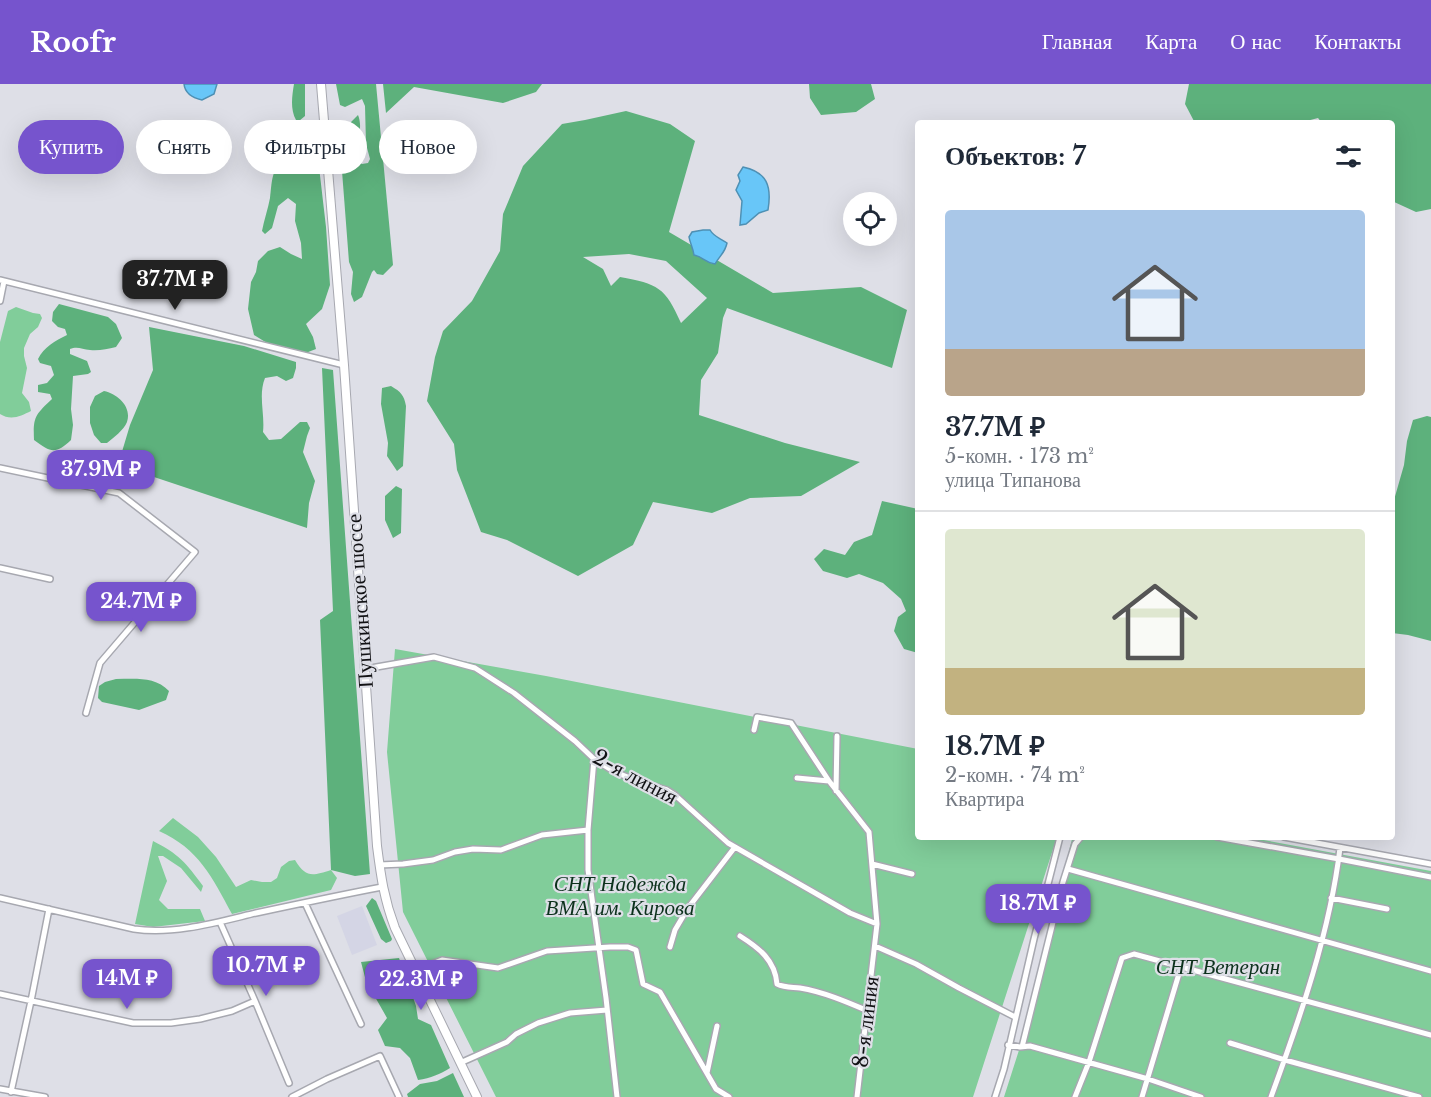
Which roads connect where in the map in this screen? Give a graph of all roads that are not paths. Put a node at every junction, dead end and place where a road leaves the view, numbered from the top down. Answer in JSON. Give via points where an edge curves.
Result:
{"nodes":[{"id":1,"x":321,"y":84,"type":"edge"},
{"id":2,"x":2,"y":281,"type":"edge"},
{"id":3,"x":0,"y":301,"type":"edge"},
{"id":4,"x":344,"y":364,"type":"junction"},
{"id":5,"x":0,"y":468,"type":"edge"},
{"id":6,"x":0,"y":568,"type":"edge"},
{"id":7,"x":50,"y":579,"type":"dead end"},
{"id":8,"x":365,"y":669,"type":"junction"},
{"id":9,"x":86,"y":713,"type":"dead end"},
{"id":10,"x":754,"y":730,"type":"dead end"},
{"id":11,"x":837,"y":736,"type":"dead end"},
{"id":12,"x":594,"y":759,"type":"junction"},
{"id":13,"x":796,"y":778,"type":"dead end"},
{"id":14,"x":828,"y":781,"type":"junction"},
{"id":15,"x":836,"y":790,"type":"junction"},
{"id":16,"x":588,"y":830,"type":"junction"},
{"id":17,"x":1059,"y":840,"type":"edge"},
{"id":18,"x":1078,"y":840,"type":"edge"},
{"id":19,"x":1234,"y":840,"type":"edge"},
{"id":20,"x":1300,"y":840,"type":"edge"},
{"id":21,"x":735,"y":847,"type":"junction"},
{"id":22,"x":1341,"y":848,"type":"junction"},
{"id":23,"x":1339,"y":859,"type":"junction"},
{"id":24,"x":872,"y":864,"type":"junction"},
{"id":25,"x":1431,"y":864,"type":"edge"},
{"id":26,"x":379,"y":865,"type":"junction"},
{"id":27,"x":1068,"y":869,"type":"junction"},
{"id":28,"x":912,"y":874,"type":"dead end"},
{"id":29,"x":1431,"y":877,"type":"edge"},
{"id":30,"x":382,"y":887,"type":"junction"},
{"id":31,"x":0,"y":898,"type":"edge"},
{"id":32,"x":1331,"y":898,"type":"junction"},
{"id":33,"x":305,"y":903,"type":"junction"},
{"id":34,"x":48,"y":909,"type":"junction"},
{"id":35,"x":1387,"y":909,"type":"dead end"},
{"id":36,"x":220,"y":922,"type":"junction"},
{"id":37,"x":877,"y":924,"type":"junction"},
{"id":38,"x":740,"y":936,"type":"dead end"},
{"id":39,"x":1322,"y":941,"type":"junction"},
{"id":40,"x":875,"y":946,"type":"junction"},
{"id":41,"x":670,"y":947,"type":"dead end"},
{"id":42,"x":599,"y":948,"type":"junction"},
{"id":43,"x":1181,"y":967,"type":"junction"},
{"id":44,"x":416,"y":970,"type":"junction"},
{"id":45,"x":1431,"y":971,"type":"edge"},
{"id":46,"x":0,"y":994,"type":"edge"},
{"id":47,"x":1304,"y":1000,"type":"junction"},
{"id":48,"x":31,"y":1001,"type":"junction"},
{"id":49,"x":255,"y":1001,"type":"junction"},
{"id":50,"x":607,"y":1010,"type":"junction"},
{"id":51,"x":868,"y":1011,"type":"junction"},
{"id":52,"x":1015,"y":1017,"type":"junction"},
{"id":53,"x":361,"y":1024,"type":"dead end"},
{"id":54,"x":717,"y":1026,"type":"dead end"},
{"id":55,"x":1431,"y":1035,"type":"edge"},
{"id":56,"x":1230,"y":1043,"type":"dead end"},
{"id":57,"x":1008,"y":1045,"type":"junction"},
{"id":58,"x":1022,"y":1047,"type":"junction"},
{"id":59,"x":1285,"y":1060,"type":"junction"},
{"id":60,"x":460,"y":1062,"type":"junction"},
{"id":61,"x":1089,"y":1062,"type":"junction"},
{"id":62,"x":706,"y":1073,"type":"junction"},
{"id":63,"x":1149,"y":1079,"type":"junction"},
{"id":64,"x":289,"y":1083,"type":"dead end"},
{"id":65,"x":0,"y":1089,"type":"edge"},
{"id":66,"x":11,"y":1092,"type":"junction"},
{"id":67,"x":45,"y":1097,"type":"edge"},
{"id":68,"x":292,"y":1097,"type":"edge"},
{"id":69,"x":399,"y":1097,"type":"edge"},
{"id":70,"x":477,"y":1097,"type":"edge"},
{"id":71,"x":617,"y":1097,"type":"edge"},
{"id":72,"x":729,"y":1097,"type":"edge"},
{"id":73,"x":857,"y":1097,"type":"edge"},
{"id":74,"x":995,"y":1097,"type":"edge"},
{"id":75,"x":1076,"y":1097,"type":"edge"},
{"id":76,"x":1142,"y":1097,"type":"edge"},
{"id":77,"x":1201,"y":1097,"type":"edge"},
{"id":78,"x":1271,"y":1097,"type":"edge"},
{"id":79,"x":1419,"y":1097,"type":"edge"}],
"edges":[{"from":1,"to":4,"type":"main road","name":"Пушкинское шоссе"},
{"from":2,"to":3,"type":"street"},
{"from":2,"to":4,"type":"street"},
{"from":4,"to":8,"type":"main road","name":"Пушкинское шоссе"},
{"from":5,"to":9,"type":"street","via":[[118,493],[195,552],[100,663]]},
{"from":6,"to":7,"type":"street"},
{"from":8,"to":12,"type":"street","name":"2-я линия","via":[[434,657],[475,668],[514,693]]},
{"from":8,"to":26,"type":"main road","name":"Пушкинское шоссе"},
{"from":10,"to":14,"type":"street","via":[[757,717],[791,723]]},
{"from":11,"to":15,"type":"street"},
{"from":12,"to":16,"type":"street"},
{"from":12,"to":21,"type":"street","name":"2-я линия","via":[[615,772],[667,790]]},
{"from":13,"to":14,"type":"street"},
{"from":14,"to":15,"type":"street"},
{"from":15,"to":24,"type":"street","via":[[869,832]]},
{"from":16,"to":26,"type":"street","via":[[542,836],[501,850],[473,849],[433,860]]},
{"from":16,"to":42,"type":"street","via":[[588,870]]},
{"from":17,"to":52,"type":"street"},
{"from":18,"to":27,"type":"street"},
{"from":19,"to":23,"type":"street"},
{"from":20,"to":22,"type":"street"},
{"from":21,"to":37,"type":"street","name":"2-я линия","via":[[850,913]]},
{"from":21,"to":41,"type":"street","via":[[688,908]]},
{"from":22,"to":23,"type":"street"},
{"from":22,"to":25,"type":"street"},
{"from":23,"to":29,"type":"street"},
{"from":23,"to":32,"type":"street"},
{"from":24,"to":28,"type":"street"},
{"from":24,"to":37,"type":"street"},
{"from":26,"to":30,"type":"main road","name":"Пушкинское шоссе"},
{"from":27,"to":39,"type":"street"},
{"from":27,"to":58,"type":"street"},
{"from":30,"to":33,"type":"street"},
{"from":30,"to":44,"type":"main road","name":"Пушкинское шоссе","via":[[395,928]]},
{"from":31,"to":34,"type":"street"},
{"from":32,"to":35,"type":"street"},
{"from":32,"to":39,"type":"street"},
{"from":33,"to":36,"type":"street"},
{"from":33,"to":53,"type":"street"},
{"from":34,"to":36,"type":"street","via":[[143,931]]},
{"from":34,"to":48,"type":"street"},
{"from":36,"to":49,"type":"street"},
{"from":37,"to":40,"type":"street"},
{"from":38,"to":51,"type":"street","via":[[758,948],[773,966],[777,984],[835,998]]},
{"from":39,"to":45,"type":"street"},
{"from":39,"to":47,"type":"street"},
{"from":40,"to":51,"type":"street","name":"8-я линия"},
{"from":40,"to":52,"type":"street"},
{"from":42,"to":44,"type":"street","via":[[547,951],[498,968],[447,960]]},
{"from":42,"to":50,"type":"street"},
{"from":42,"to":62,"type":"street","via":[[636,950],[643,984],[660,993]]},
{"from":43,"to":47,"type":"street"},
{"from":43,"to":61,"type":"street","via":[[1134,954],[1122,958]]},
{"from":43,"to":63,"type":"street"},
{"from":44,"to":60,"type":"main road","name":"Пушкинское шоссе"},
{"from":46,"to":48,"type":"street"},
{"from":47,"to":55,"type":"street"},
{"from":47,"to":59,"type":"street"},
{"from":48,"to":49,"type":"street","via":[[133,1023],[171,1023],[232,1011]]},
{"from":48,"to":66,"type":"street"},
{"from":49,"to":64,"type":"street"},
{"from":50,"to":60,"type":"street","via":[[570,1013],[538,1023],[507,1042]]},
{"from":50,"to":71,"type":"street"},
{"from":51,"to":73,"type":"street","name":"8-я линия"},
{"from":52,"to":57,"type":"street"},
{"from":54,"to":62,"type":"street"},
{"from":56,"to":59,"type":"street"},
{"from":57,"to":58,"type":"street"},
{"from":57,"to":74,"type":"street"},
{"from":58,"to":61,"type":"street"},
{"from":59,"to":78,"type":"street"},
{"from":59,"to":79,"type":"street"},
{"from":60,"to":70,"type":"main road","name":"Пушкинское шоссе"},
{"from":61,"to":63,"type":"street"},
{"from":61,"to":75,"type":"street"},
{"from":62,"to":72,"type":"street","via":[[716,1089]]},
{"from":63,"to":76,"type":"street"},
{"from":63,"to":77,"type":"street"},
{"from":65,"to":66,"type":"street"},
{"from":66,"to":67,"type":"street"},
{"from":68,"to":69,"type":"street","via":[[380,1056]]}]}
